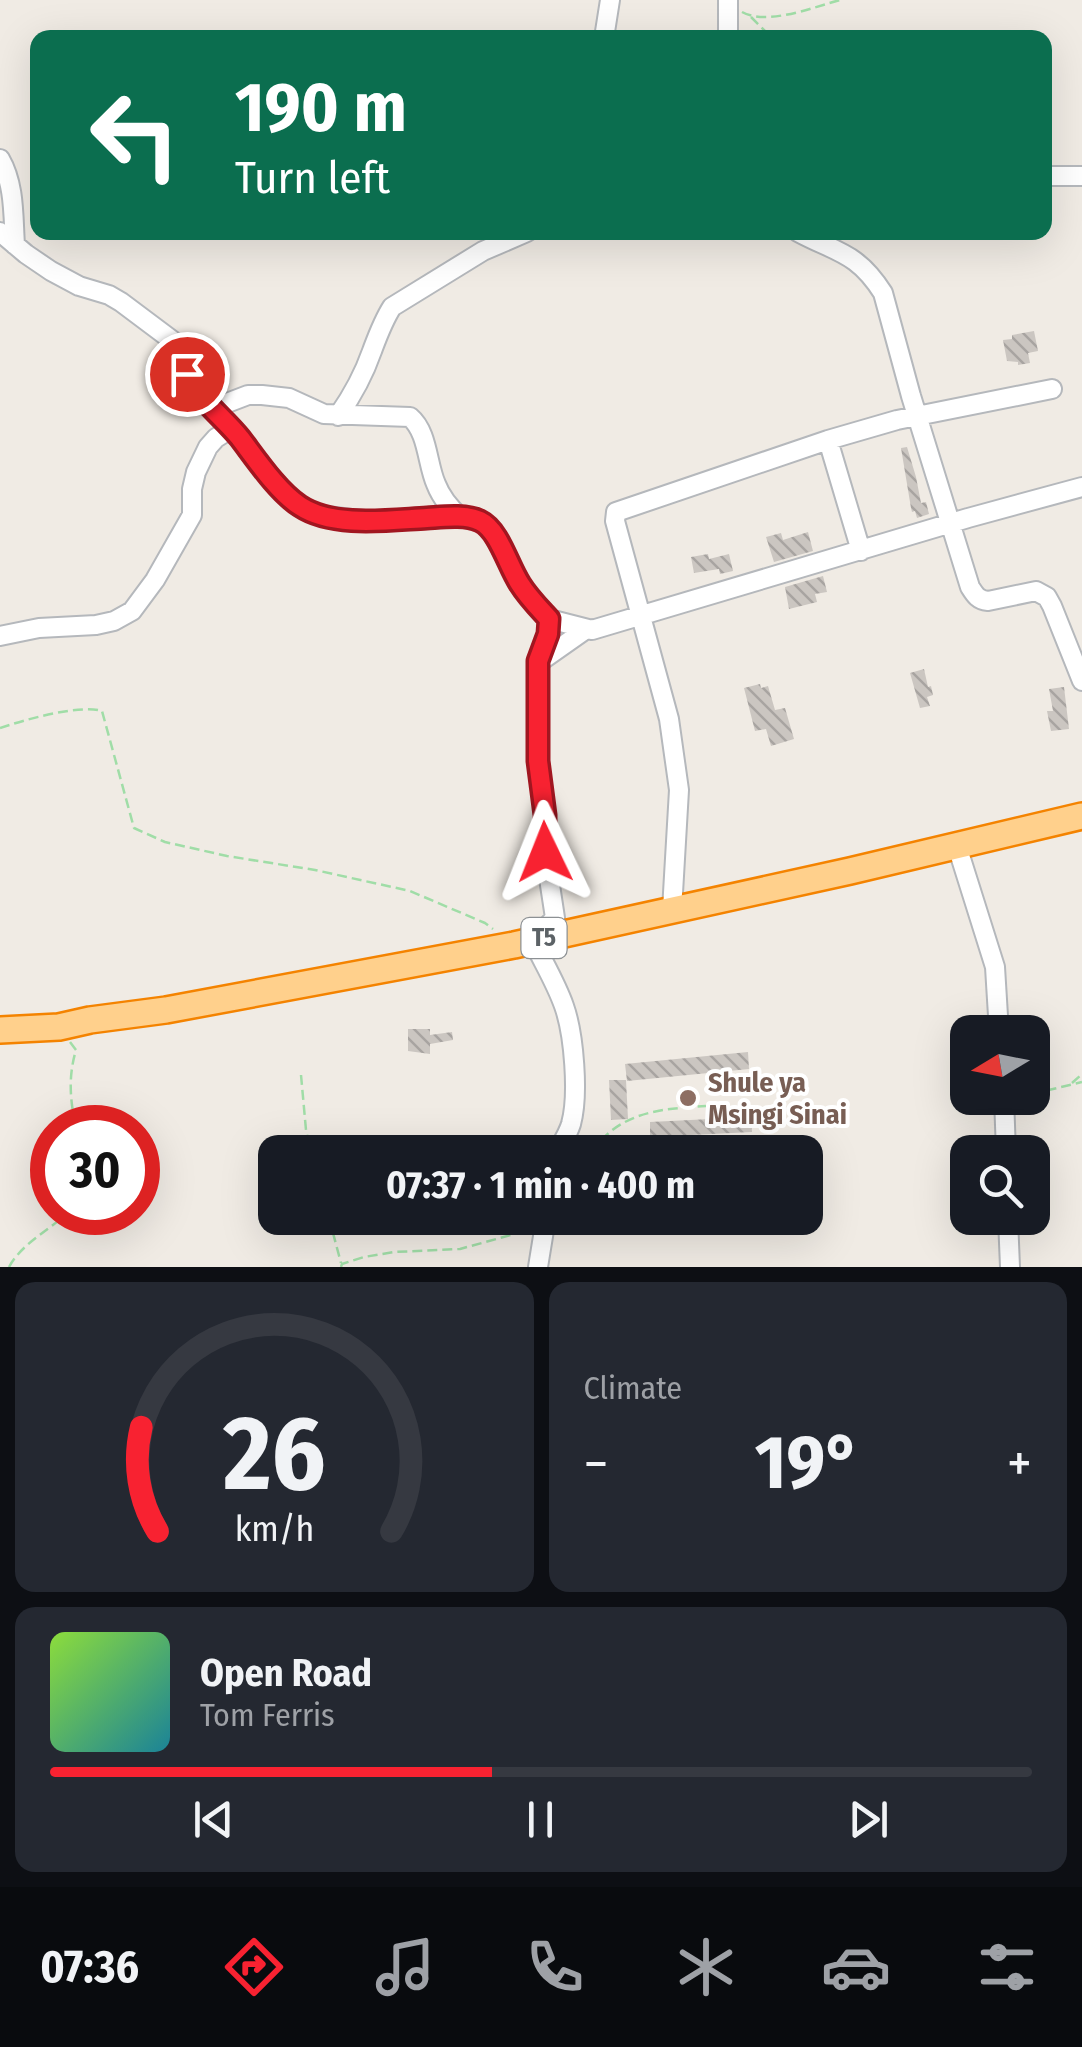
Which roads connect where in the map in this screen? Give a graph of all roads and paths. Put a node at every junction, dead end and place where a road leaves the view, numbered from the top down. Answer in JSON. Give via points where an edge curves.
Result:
{"nodes":[{"id":1,"x":610,"y":0,"type":"edge"},
{"id":2,"x":840,"y":0,"type":"edge"},
{"id":3,"x":728,"y":2,"type":"edge"},
{"id":4,"x":750,"y":16,"type":"junction"},
{"id":5,"x":605,"y":30,"type":"edge"},
{"id":6,"x":728,"y":30,"type":"edge"},
{"id":7,"x":764,"y":30,"type":"edge"},
{"id":8,"x":0,"y":159,"type":"edge"},
{"id":9,"x":1052,"y":176,"type":"edge"},
{"id":10,"x":1082,"y":176,"type":"edge"},
{"id":11,"x":0,"y":232,"type":"edge"},
{"id":12,"x":508,"y":240,"type":"edge"},
{"id":13,"x":839,"y":241,"type":"edge"},
{"id":14,"x":14,"y":245,"type":"junction"},
{"id":15,"x":1052,"y":390,"type":"dead end"},
{"id":16,"x":214,"y":408,"type":"junction"},
{"id":17,"x":338,"y":416,"type":"junction"},
{"id":18,"x":917,"y":416,"type":"junction"},
{"id":19,"x":232,"y":428,"type":"junction"},
{"id":20,"x":828,"y":440,"type":"junction"},
{"id":21,"x":1082,"y":486,"type":"edge"},
{"id":22,"x":460,"y":517,"type":"junction"},
{"id":23,"x":951,"y":523,"type":"junction"},
{"id":24,"x":861,"y":551,"type":"junction"},
{"id":25,"x":642,"y":615,"type":"junction"},
{"id":26,"x":549,"y":619,"type":"junction"},
{"id":27,"x":586,"y":630,"type":"junction"},
{"id":28,"x":0,"y":636,"type":"edge"},
{"id":29,"x":538,"y":663,"type":"junction"},
{"id":30,"x":1082,"y":682,"type":"edge"},
{"id":31,"x":0,"y":728,"type":"edge"},
{"id":32,"x":1082,"y":816,"type":"edge"},
{"id":33,"x":957,"y":846,"type":"junction"},
{"id":34,"x":672,"y":910,"type":"junction"},
{"id":35,"x":524,"y":943,"type":"junction"},
{"id":36,"x":998,"y":1015,"type":"edge"},
{"id":37,"x":59,"y":1027,"type":"junction"},
{"id":38,"x":0,"y":1030,"type":"edge"},
{"id":39,"x":1082,"y":1074,"type":"edge"},
{"id":40,"x":301,"y":1075,"type":"dead end"},
{"id":41,"x":1082,"y":1082,"type":"edge"},
{"id":42,"x":1071,"y":1084,"type":"junction"},
{"id":43,"x":1050,"y":1089,"type":"edge"},
{"id":44,"x":72,"y":1105,"type":"edge"},
{"id":45,"x":706,"y":1106,"type":"dead end"},
{"id":46,"x":307,"y":1135,"type":"edge"},
{"id":47,"x":566,"y":1135,"type":"edge"},
{"id":48,"x":606,"y":1135,"type":"edge"},
{"id":49,"x":39,"y":1235,"type":"edge"},
{"id":50,"x":333,"y":1235,"type":"edge"},
{"id":51,"x":503,"y":1235,"type":"edge"},
{"id":52,"x":544,"y":1235,"type":"edge"},
{"id":53,"x":1009,"y":1235,"type":"edge"},
{"id":54,"x":342,"y":1266,"type":"edge"},
{"id":55,"x":8,"y":1267,"type":"edge"},
{"id":56,"x":538,"y":1267,"type":"edge"},
{"id":57,"x":1010,"y":1267,"type":"edge"}],
"edges":[{"from":1,"to":5,"type":"street"},
{"from":2,"to":4,"type":"path"},
{"from":3,"to":4,"type":"path"},
{"from":3,"to":6,"type":"street"},
{"from":4,"to":7,"type":"path"},
{"from":8,"to":14,"type":"street","via":[[12,192]]},
{"from":9,"to":10,"type":"street"},
{"from":11,"to":14,"type":"street"},
{"from":12,"to":17,"type":"street","via":[[392,307]]},
{"from":13,"to":18,"type":"street","via":[[883,294]]},
{"from":14,"to":16,"type":"street","via":[[64,279],[121,302],[169,337],[182,351],[190,382]]},
{"from":15,"to":18,"type":"street"},
{"from":16,"to":17,"type":"street","via":[[248,395],[279,396]]},
{"from":16,"to":19,"type":"street"},
{"from":17,"to":22,"type":"street","via":[[414,420],[435,483]]},
{"from":18,"to":20,"type":"street"},
{"from":18,"to":23,"type":"street"},
{"from":19,"to":22,"type":"street","via":[[274,482],[298,506],[319,515],[376,521]]},
{"from":19,"to":28,"type":"street","via":[[208,448],[196,472],[192,515],[132,611],[96,625]]},
{"from":20,"to":24,"type":"street"},
{"from":20,"to":25,"type":"street","via":[[616,512]]},
{"from":21,"to":23,"type":"street"},
{"from":22,"to":26,"type":"street","via":[[490,528],[521,586]]},
{"from":23,"to":24,"type":"street"},
{"from":23,"to":30,"type":"street","via":[[975,595],[988,601],[1036,591],[1047,597]]},
{"from":24,"to":25,"type":"street"},
{"from":25,"to":27,"type":"street"},
{"from":25,"to":34,"type":"street","via":[[679,790]]},
{"from":26,"to":27,"type":"street"},
{"from":26,"to":29,"type":"street"},
{"from":27,"to":29,"type":"street"},
{"from":29,"to":35,"type":"street","via":[[538,761],[555,918]]},
{"from":31,"to":35,"type":"path","via":[[76,710],[102,711],[134,828],[165,842],[410,892]]},
{"from":32,"to":33,"type":"highway","number":"T5"},
{"from":33,"to":34,"type":"highway","number":"T5"},
{"from":33,"to":36,"type":"street","via":[[995,968]]},
{"from":34,"to":35,"type":"highway","number":"T5"},
{"from":35,"to":37,"type":"highway","number":"T5"},
{"from":35,"to":47,"type":"street","via":[[565,1008],[574,1112]]},
{"from":37,"to":38,"type":"highway","number":"T5"},
{"from":37,"to":44,"type":"path","via":[[76,1050]]},
{"from":39,"to":42,"type":"path"},
{"from":40,"to":46,"type":"path"},
{"from":41,"to":42,"type":"path"},
{"from":42,"to":43,"type":"path"},
{"from":45,"to":48,"type":"path","via":[[649,1111]]},
{"from":49,"to":55,"type":"path"},
{"from":50,"to":54,"type":"path"},
{"from":51,"to":54,"type":"path"},
{"from":52,"to":56,"type":"street"},
{"from":53,"to":57,"type":"street"}]}
